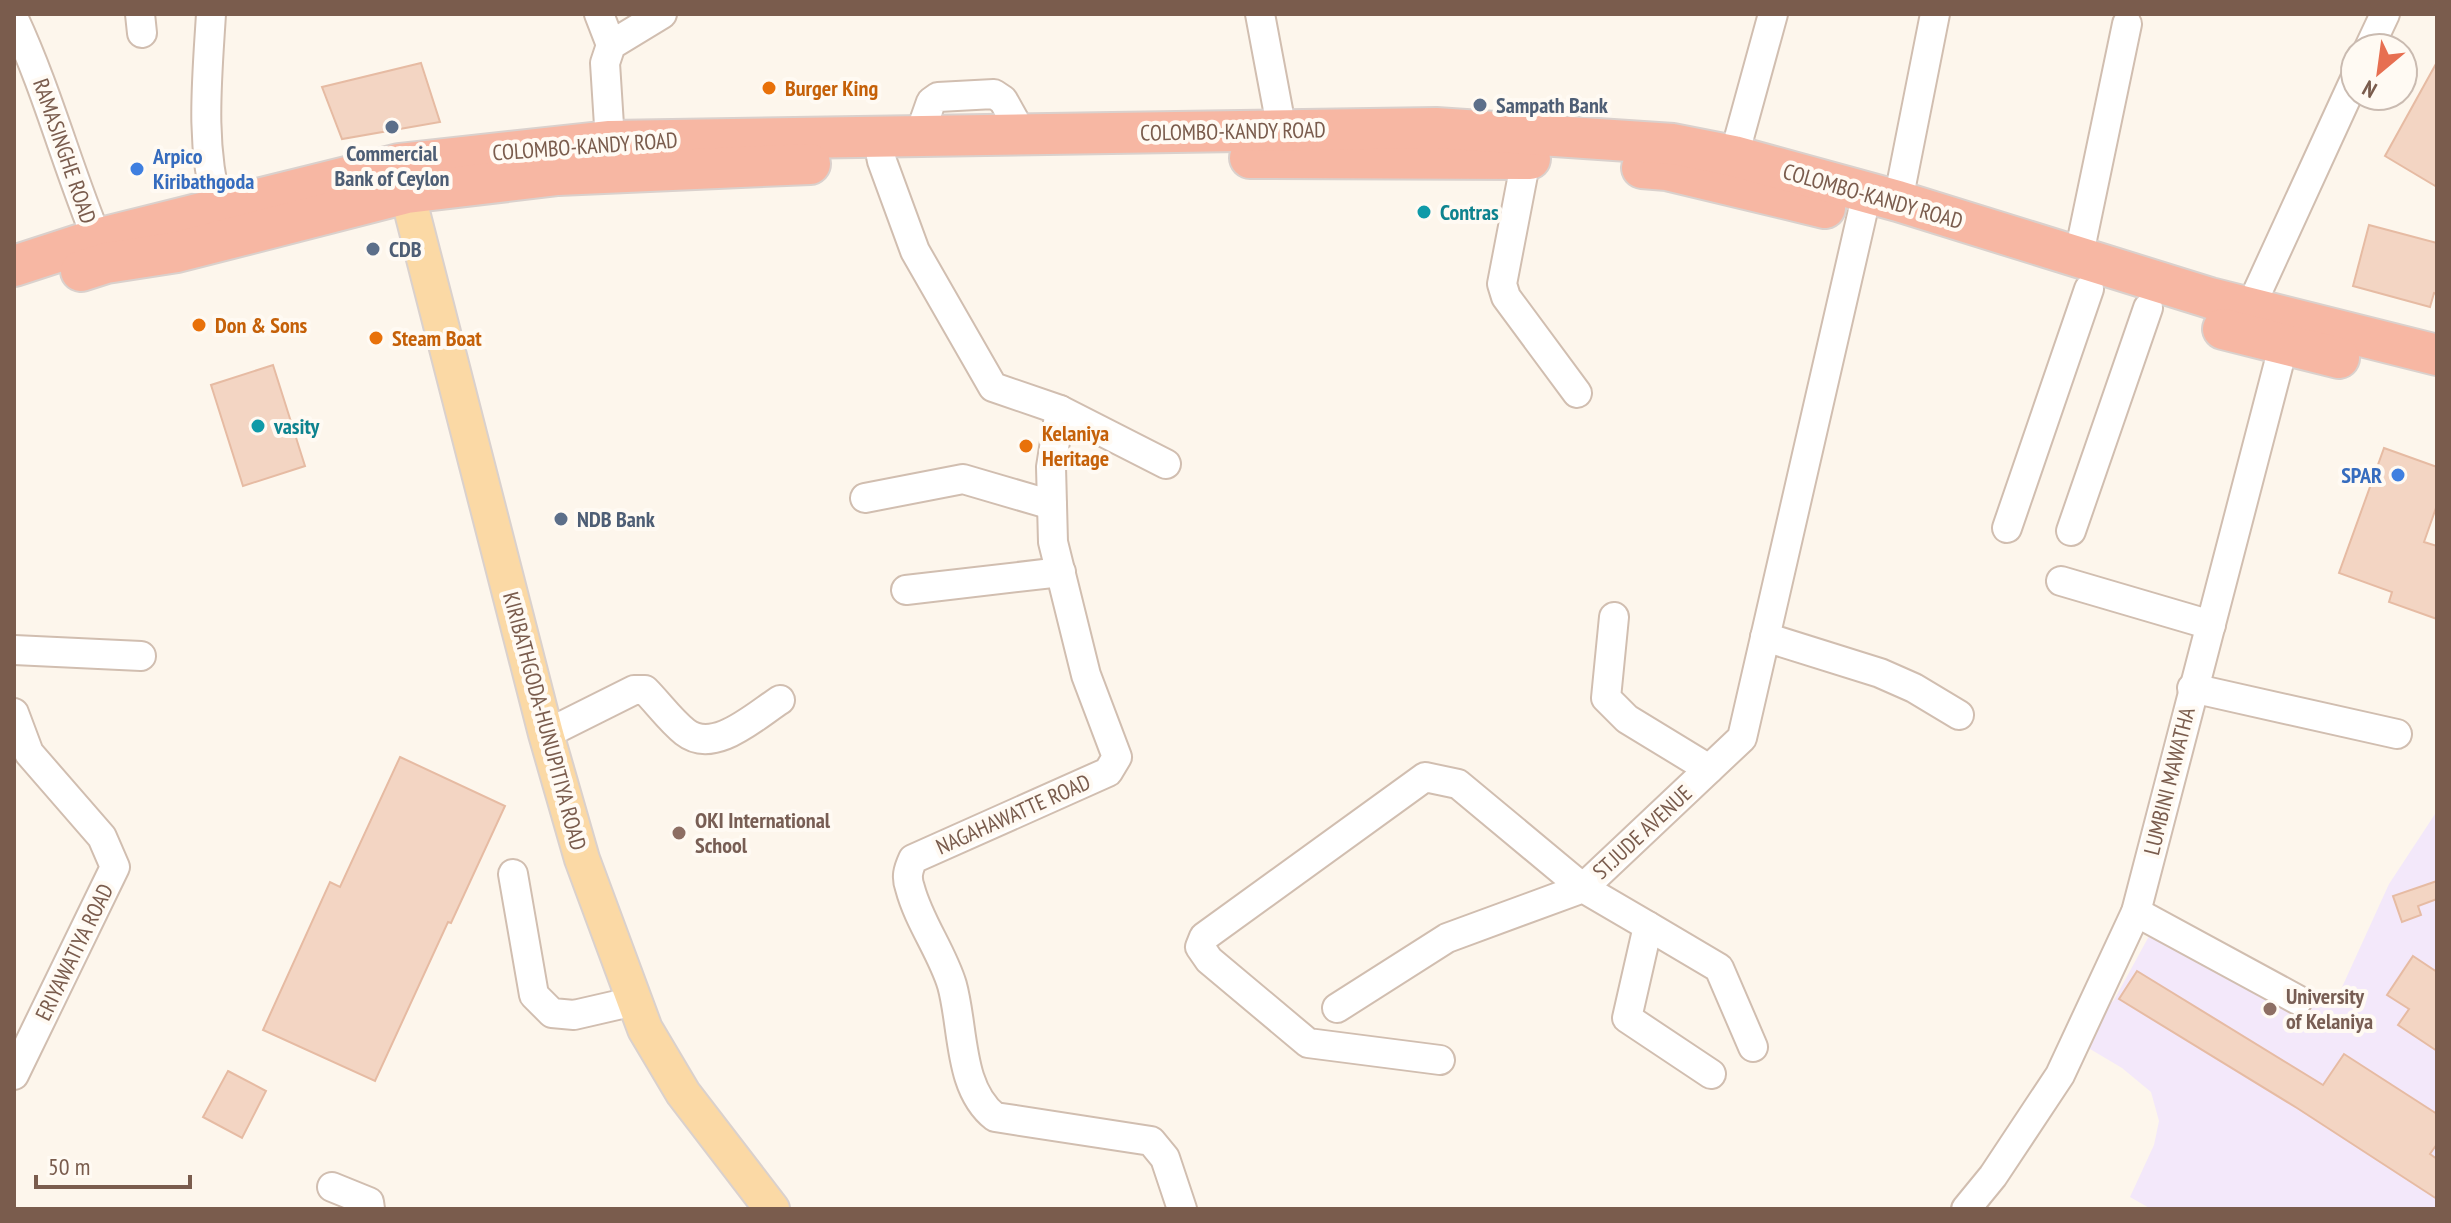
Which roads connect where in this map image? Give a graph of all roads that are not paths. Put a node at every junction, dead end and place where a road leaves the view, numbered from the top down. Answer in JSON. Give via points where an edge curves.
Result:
{"nodes":[{"id":1,"x":211,"y":14,"type":"edge"},
{"id":2,"x":599,"y":14,"type":"edge"},
{"id":3,"x":662,"y":14,"type":"edge"},
{"id":4,"x":1260,"y":14,"type":"edge"},
{"id":5,"x":1773,"y":14,"type":"edge"},
{"id":6,"x":1935,"y":14,"type":"edge"},
{"id":7,"x":14,"y":19,"type":"edge"},
{"id":8,"x":2127,"y":24,"type":"dead end"},
{"id":9,"x":611,"y":45,"type":"junction"},
{"id":10,"x":2340,"y":112,"type":"edge"},
{"id":11,"x":610,"y":141,"type":"junction"},
{"id":12,"x":1285,"y":144,"type":"junction"},
{"id":13,"x":879,"y":149,"type":"junction"},
{"id":14,"x":1734,"y":156,"type":"junction"},
{"id":15,"x":1526,"y":159,"type":"junction"},
{"id":16,"x":403,"y":178,"type":"junction"},
{"id":17,"x":1875,"y":204,"type":"junction"},
{"id":18,"x":218,"y":208,"type":"junction"},
{"id":19,"x":97,"y":239,"type":"junction"},
{"id":20,"x":14,"y":266,"type":"edge"},
{"id":21,"x":2084,"y":274,"type":"junction"},
{"id":22,"x":14,"y":292,"type":"edge"},
{"id":23,"x":2148,"y":308,"type":"junction"},
{"id":24,"x":2250,"y":308,"type":"junction"},
{"id":25,"x":2287,"y":333,"type":"junction"},
{"id":26,"x":2437,"y":355,"type":"edge"},
{"id":27,"x":2437,"y":379,"type":"edge"},
{"id":28,"x":1577,"y":393,"type":"dead end"},
{"id":29,"x":1060,"y":410,"type":"junction"},
{"id":30,"x":1166,"y":464,"type":"dead end"},
{"id":31,"x":865,"y":498,"type":"dead end"},
{"id":32,"x":1052,"y":505,"type":"junction"},
{"id":33,"x":2007,"y":528,"type":"dead end"},
{"id":34,"x":2071,"y":531,"type":"dead end"},
{"id":35,"x":1061,"y":572,"type":"junction"},
{"id":36,"x":2061,"y":581,"type":"dead end"},
{"id":37,"x":906,"y":590,"type":"dead end"},
{"id":38,"x":1614,"y":617,"type":"dead end"},
{"id":39,"x":2211,"y":625,"type":"junction"},
{"id":40,"x":1765,"y":637,"type":"junction"},
{"id":41,"x":14,"y":650,"type":"edge"},
{"id":42,"x":141,"y":656,"type":"dead end"},
{"id":43,"x":2192,"y":688,"type":"junction"},
{"id":44,"x":780,"y":700,"type":"dead end"},
{"id":45,"x":14,"y":713,"type":"edge"},
{"id":46,"x":1959,"y":715,"type":"dead end"},
{"id":47,"x":546,"y":734,"type":"junction"},
{"id":48,"x":2397,"y":734,"type":"dead end"},
{"id":49,"x":1709,"y":769,"type":"junction"},
{"id":50,"x":513,"y":874,"type":"dead end"},
{"id":51,"x":1583,"y":888,"type":"junction"},
{"id":52,"x":2136,"y":912,"type":"junction"},
{"id":53,"x":1648,"y":926,"type":"junction"},
{"id":54,"x":2298,"y":1000,"type":"dead end"},
{"id":55,"x":635,"y":1001,"type":"junction"},
{"id":56,"x":1337,"y":1008,"type":"dead end"},
{"id":57,"x":1753,"y":1047,"type":"dead end"},
{"id":58,"x":1440,"y":1060,"type":"dead end"},
{"id":59,"x":1711,"y":1074,"type":"dead end"},
{"id":60,"x":14,"y":1075,"type":"edge"},
{"id":61,"x":332,"y":1187,"type":"dead end"},
{"id":62,"x":763,"y":1206,"type":"edge"},
{"id":63,"x":370,"y":1209,"type":"edge"},
{"id":64,"x":1182,"y":1209,"type":"edge"},
{"id":65,"x":1966,"y":1209,"type":"edge"}],
"edges":[{"from":1,"to":18,"type":"street","via":[[205,111],[209,176]]},
{"from":2,"to":9,"type":"street"},
{"from":3,"to":9,"type":"street"},
{"from":4,"to":12,"type":"street"},
{"from":5,"to":14,"type":"street"},
{"from":6,"to":17,"type":"street","name":"ST.JUDE AVENUE"},
{"from":7,"to":19,"type":"street","name":"RAMASINGHE ROAD","via":[[35,63]]},
{"from":8,"to":21,"type":"street"},
{"from":9,"to":11,"type":"street","via":[[605,63]]},
{"from":10,"to":24,"type":"street"},
{"from":11,"to":13,"type":"highway","name":"COLOMBO-KANDY ROAD"},
{"from":11,"to":16,"type":"highway","name":"COLOMBO-KANDY ROAD"},
{"from":12,"to":13,"type":"highway","name":"COLOMBO-KANDY ROAD"},
{"from":12,"to":13,"type":"highway","name":"COLOMBO-KANDY ROAD","via":[[1022,134],[919,136]]},
{"from":12,"to":14,"type":"highway","name":"COLOMBO-KANDY ROAD","via":[[1436,128],[1673,144]]},
{"from":12,"to":15,"type":"highway","name":"COLOMBO-KANDY ROAD"},
{"from":13,"to":16,"type":"highway","name":"COLOMBO-KANDY ROAD","via":[[558,175]]},
{"from":13,"to":29,"type":"street","via":[[915,251],[986,379],[993,387]]},
{"from":14,"to":17,"type":"highway","name":"COLOMBO-KANDY ROAD"},
{"from":15,"to":17,"type":"highway","name":"COLOMBO-KANDY ROAD","via":[[1667,170]]},
{"from":15,"to":28,"type":"street","via":[[1502,284],[1506,297]]},
{"from":16,"to":18,"type":"highway","name":"COLOMBO-KANDY ROAD"},
{"from":16,"to":22,"type":"highway","name":"COLOMBO-KANDY ROAD","via":[[177,252],[106,263]]},
{"from":16,"to":47,"type":"main road","name":"KIRIBATHGODA-HUNUPITIYA ROAD"},
{"from":17,"to":21,"type":"highway","name":"COLOMBO-KANDY ROAD"},
{"from":17,"to":40,"type":"street","name":"ST.JUDE AVENUE"},
{"from":18,"to":19,"type":"highway","name":"COLOMBO-KANDY ROAD"},
{"from":19,"to":20,"type":"highway","name":"COLOMBO-KANDY ROAD"},
{"from":21,"to":23,"type":"highway","name":"COLOMBO-KANDY ROAD"},
{"from":21,"to":24,"type":"highway","name":"COLOMBO-KANDY ROAD"},
{"from":21,"to":33,"type":"street"},
{"from":23,"to":25,"type":"highway","name":"COLOMBO-KANDY ROAD"},
{"from":23,"to":34,"type":"street"},
{"from":24,"to":25,"type":"highway","name":"COLOMBO-KANDY ROAD"},
{"from":25,"to":26,"type":"highway","name":"COLOMBO-KANDY ROAD"},
{"from":25,"to":27,"type":"highway","name":"COLOMBO-KANDY ROAD"},
{"from":25,"to":39,"type":"street","name":"LUMBINI MAWATHA"},
{"from":29,"to":30,"type":"street"},
{"from":29,"to":32,"type":"street","name":"NAGAHAWATTE ROAD","via":[[1051,467]]},
{"from":31,"to":32,"type":"street","via":[[963,479]]},
{"from":32,"to":35,"type":"street","name":"NAGAHAWATTE ROAD"},
{"from":35,"to":37,"type":"street"},
{"from":35,"to":64,"type":"street","name":"NAGAHAWATTE ROAD","via":[[1086,675],[1117,757],[1108,772],[913,859],[907,871],[910,889],[952,984],[972,1086],[982,1107],[995,1117],[1151,1141],[1165,1158]]},
{"from":36,"to":39,"type":"street"},
{"from":38,"to":49,"type":"street","via":[[1606,698],[1627,719]]},
{"from":39,"to":43,"type":"street","name":"LUMBINI MAWATHA"},
{"from":40,"to":46,"type":"street","via":[[1880,673]]},
{"from":40,"to":49,"type":"street","name":"ST.JUDE AVENUE","via":[[1742,738]]},
{"from":41,"to":42,"type":"street"},
{"from":43,"to":48,"type":"street"},
{"from":43,"to":52,"type":"street","name":"LUMBINI MAWATHA"},
{"from":44,"to":47,"type":"street","via":[[718,738],[701,740],[686,733],[645,690],[634,690]]},
{"from":45,"to":60,"type":"street","name":"ERIYAWATIYA ROAD","via":[[29,753],[102,837],[115,867]]},
{"from":47,"to":55,"type":"main road","name":"KIRIBATHGODA-HUNUPITIYA ROAD","via":[[582,859]]},
{"from":49,"to":51,"type":"street","name":"ST.JUDE AVENUE"},
{"from":50,"to":55,"type":"street","via":[[534,995],[552,1013],[574,1015]]},
{"from":51,"to":53,"type":"street"},
{"from":51,"to":56,"type":"street","via":[[1447,938]]},
{"from":51,"to":58,"type":"street","name":"ST.JUDE AVENUE","via":[[1458,784],[1425,777],[1204,937],[1200,947],[1209,960],[1308,1043]]},
{"from":52,"to":54,"type":"street"},
{"from":52,"to":65,"type":"street","name":"LUMBINI MAWATHA","via":[[2060,1075]]},
{"from":53,"to":57,"type":"street","via":[[1719,968]]},
{"from":53,"to":59,"type":"street","via":[[1627,1018]]},
{"from":55,"to":62,"type":"main road","name":"KIRIBATHGODA-HUNUPITIYA ROAD","via":[[645,1029],[683,1093]]},
{"from":61,"to":63,"type":"street","via":[[369,1202]]}]}
